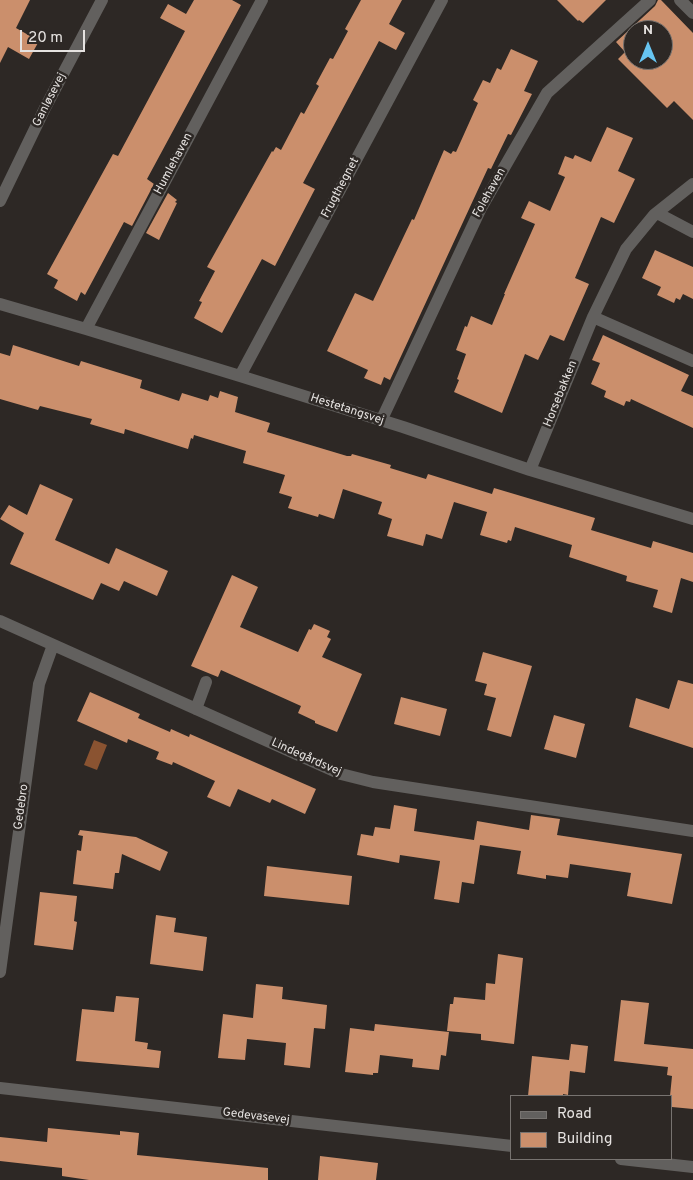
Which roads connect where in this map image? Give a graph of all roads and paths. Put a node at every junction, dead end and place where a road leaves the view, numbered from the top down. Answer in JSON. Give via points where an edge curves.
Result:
{"nodes":[{"id":1,"x":102,"y":0,"type":"edge"},
{"id":2,"x":262,"y":0,"type":"edge"},
{"id":3,"x":442,"y":0,"type":"edge"},
{"id":4,"x":650,"y":0,"type":"edge"},
{"id":5,"x":680,"y":0,"type":"edge"},
{"id":6,"x":693,"y":13,"type":"edge"},
{"id":7,"x":693,"y":184,"type":"edge"},
{"id":8,"x":0,"y":201,"type":"edge"},
{"id":9,"x":656,"y":213,"type":"junction"},
{"id":10,"x":693,"y":232,"type":"edge"},
{"id":11,"x":0,"y":304,"type":"edge"},
{"id":12,"x":593,"y":317,"type":"junction"},
{"id":13,"x":86,"y":329,"type":"junction"},
{"id":14,"x":693,"y":361,"type":"edge"},
{"id":15,"x":240,"y":376,"type":"junction"},
{"id":16,"x":382,"y":421,"type":"junction"},
{"id":17,"x":530,"y":470,"type":"junction"},
{"id":18,"x":693,"y":519,"type":"edge"},
{"id":19,"x":0,"y":621,"type":"edge"},
{"id":20,"x":53,"y":645,"type":"junction"},
{"id":21,"x":206,"y":682,"type":"dead end"},
{"id":22,"x":196,"y":709,"type":"junction"},
{"id":23,"x":693,"y":830,"type":"edge"},
{"id":24,"x":0,"y":972,"type":"edge"},
{"id":25,"x":0,"y":1088,"type":"edge"},
{"id":26,"x":510,"y":1146,"type":"edge"},
{"id":27,"x":630,"y":1160,"type":"edge"},
{"id":28,"x":693,"y":1167,"type":"edge"}],
"edges":[{"from":1,"to":8,"type":"street","name":"Ganløsevej"},
{"from":2,"to":13,"type":"street","name":"Humlehaven"},
{"from":3,"to":15,"type":"street","name":"Frugthegnet"},
{"from":4,"to":16,"type":"street","name":"Folehaven","via":[[546,93],[481,208]]},
{"from":5,"to":6,"type":"street"},
{"from":7,"to":9,"type":"street","name":"Horsebakken"},
{"from":9,"to":10,"type":"street"},
{"from":9,"to":12,"type":"street","name":"Horsebakken","via":[[626,249]]},
{"from":11,"to":13,"type":"street","name":"Hestetangsvej"},
{"from":12,"to":14,"type":"street"},
{"from":12,"to":17,"type":"street","name":"Horsebakken"},
{"from":13,"to":15,"type":"street","name":"Hestetangsvej"},
{"from":15,"to":16,"type":"street","name":"Hestetangsvej"},
{"from":16,"to":17,"type":"street","name":"Hestetangsvej"},
{"from":17,"to":18,"type":"street","name":"Hestetangsvej"},
{"from":19,"to":20,"type":"street","name":"Lindegårdsvej"},
{"from":20,"to":22,"type":"street","name":"Lindegårdsvej"},
{"from":20,"to":24,"type":"street","name":"Gedebro","via":[[39,684]]},
{"from":21,"to":22,"type":"street"},
{"from":22,"to":23,"type":"street","name":"Lindegårdsvej","via":[[340,774],[364,780]]},
{"from":25,"to":26,"type":"street","name":"Gedevasevej"},
{"from":27,"to":28,"type":"street"}]}
